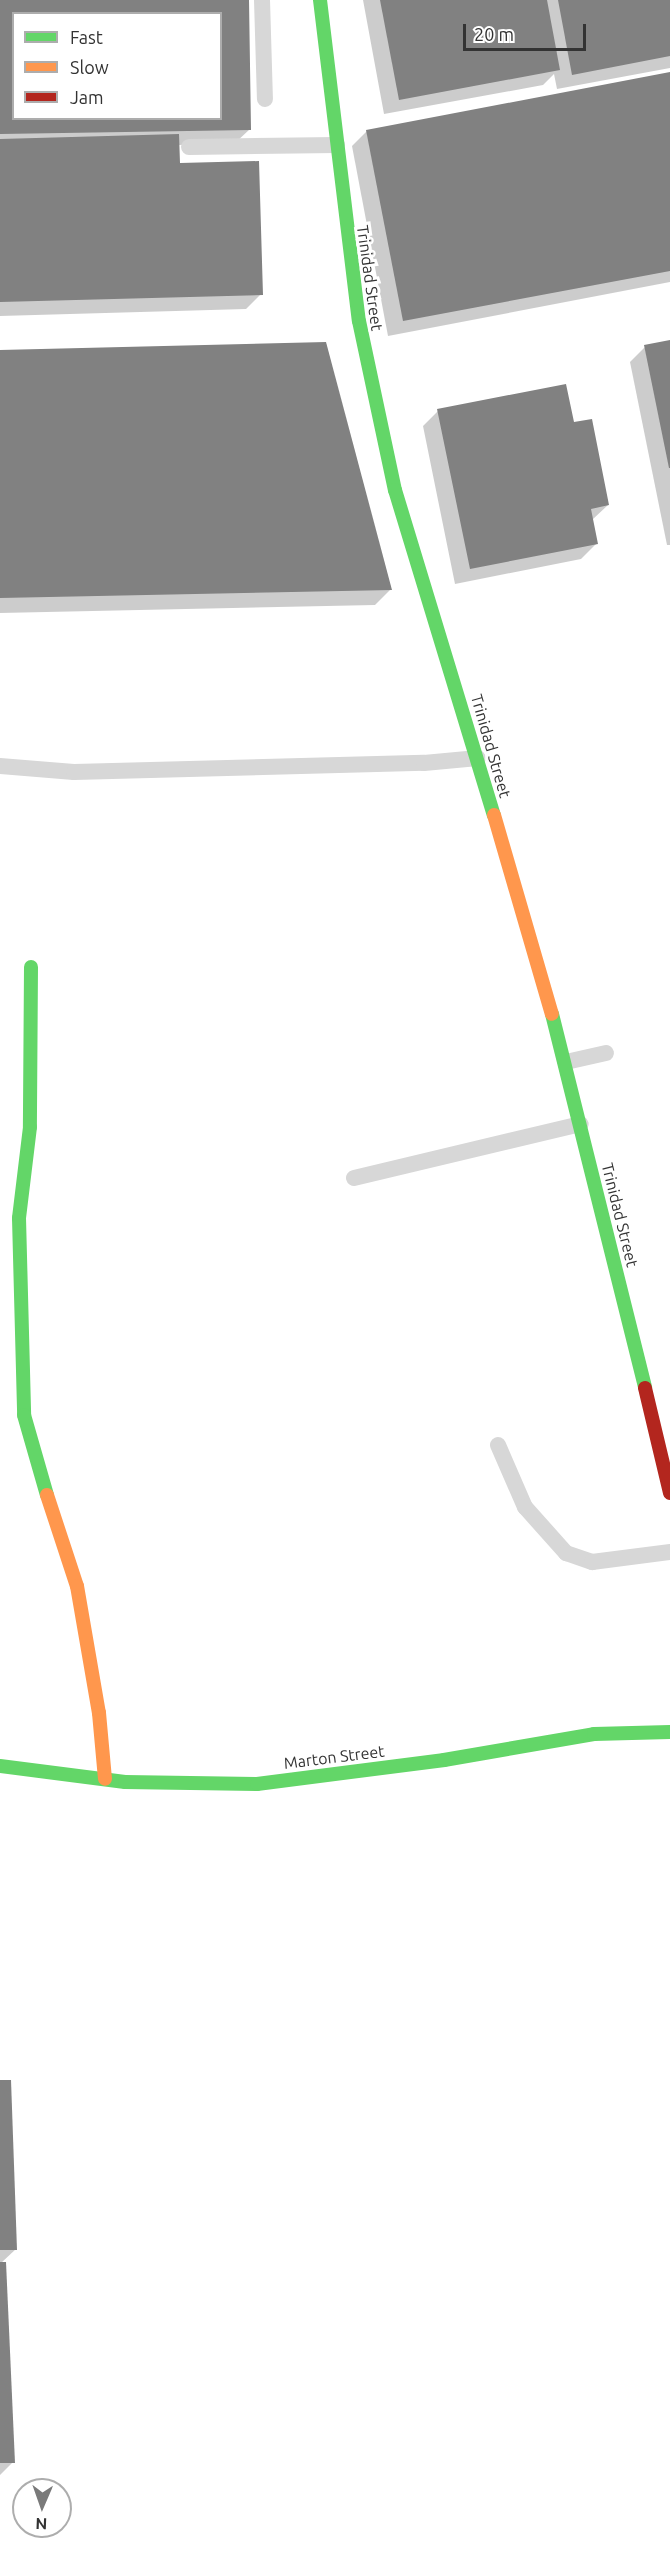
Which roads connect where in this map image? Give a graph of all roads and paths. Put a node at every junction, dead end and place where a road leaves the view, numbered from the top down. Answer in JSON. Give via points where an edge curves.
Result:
{"nodes":[{"id":1,"x":262,"y":0,"type":"edge"},
{"id":2,"x":320,"y":0,"type":"edge"},
{"id":3,"x":265,"y":99,"type":"dead end"},
{"id":4,"x":337,"y":145,"type":"junction"},
{"id":5,"x":189,"y":147,"type":"dead end"},
{"id":6,"x":478,"y":758,"type":"junction"},
{"id":7,"x":0,"y":766,"type":"edge"},
{"id":8,"x":31,"y":967,"type":"dead end"},
{"id":9,"x":606,"y":1053,"type":"dead end"},
{"id":10,"x":566,"y":1062,"type":"junction"},
{"id":11,"x":581,"y":1124,"type":"junction"},
{"id":12,"x":354,"y":1178,"type":"dead end"},
{"id":13,"x":498,"y":1445,"type":"dead end"},
{"id":14,"x":670,"y":1493,"type":"edge"},
{"id":15,"x":670,"y":1552,"type":"edge"},
{"id":16,"x":670,"y":1732,"type":"edge"},
{"id":17,"x":0,"y":1766,"type":"edge"},
{"id":18,"x":105,"y":1779,"type":"junction"}],
"edges":[{"from":1,"to":3,"type":"lane"},
{"from":2,"to":4,"type":"street","name":"Trinidad Street"},
{"from":4,"to":5,"type":"lane"},
{"from":4,"to":6,"type":"street","name":"Trinidad Street","via":[[370,383],[395,490]]},
{"from":6,"to":7,"type":"lane","via":[[424,763],[74,772]]},
{"from":6,"to":10,"type":"street","name":"Trinidad Street"},
{"from":8,"to":18,"type":"street","via":[[30,1127],[19,1218],[24,1415],[62,1549],[77,1586],[99,1713]]},
{"from":9,"to":10,"type":"lane"},
{"from":10,"to":11,"type":"street","name":"Trinidad Street"},
{"from":11,"to":12,"type":"lane"},
{"from":11,"to":14,"type":"street","name":"Trinidad Street"},
{"from":13,"to":15,"type":"lane","via":[[525,1507],[566,1553],[592,1562]]},
{"from":16,"to":18,"type":"street","name":"Marton Street","via":[[594,1734],[444,1760],[257,1784]]},
{"from":17,"to":18,"type":"street","name":"Marton Street"}]}
